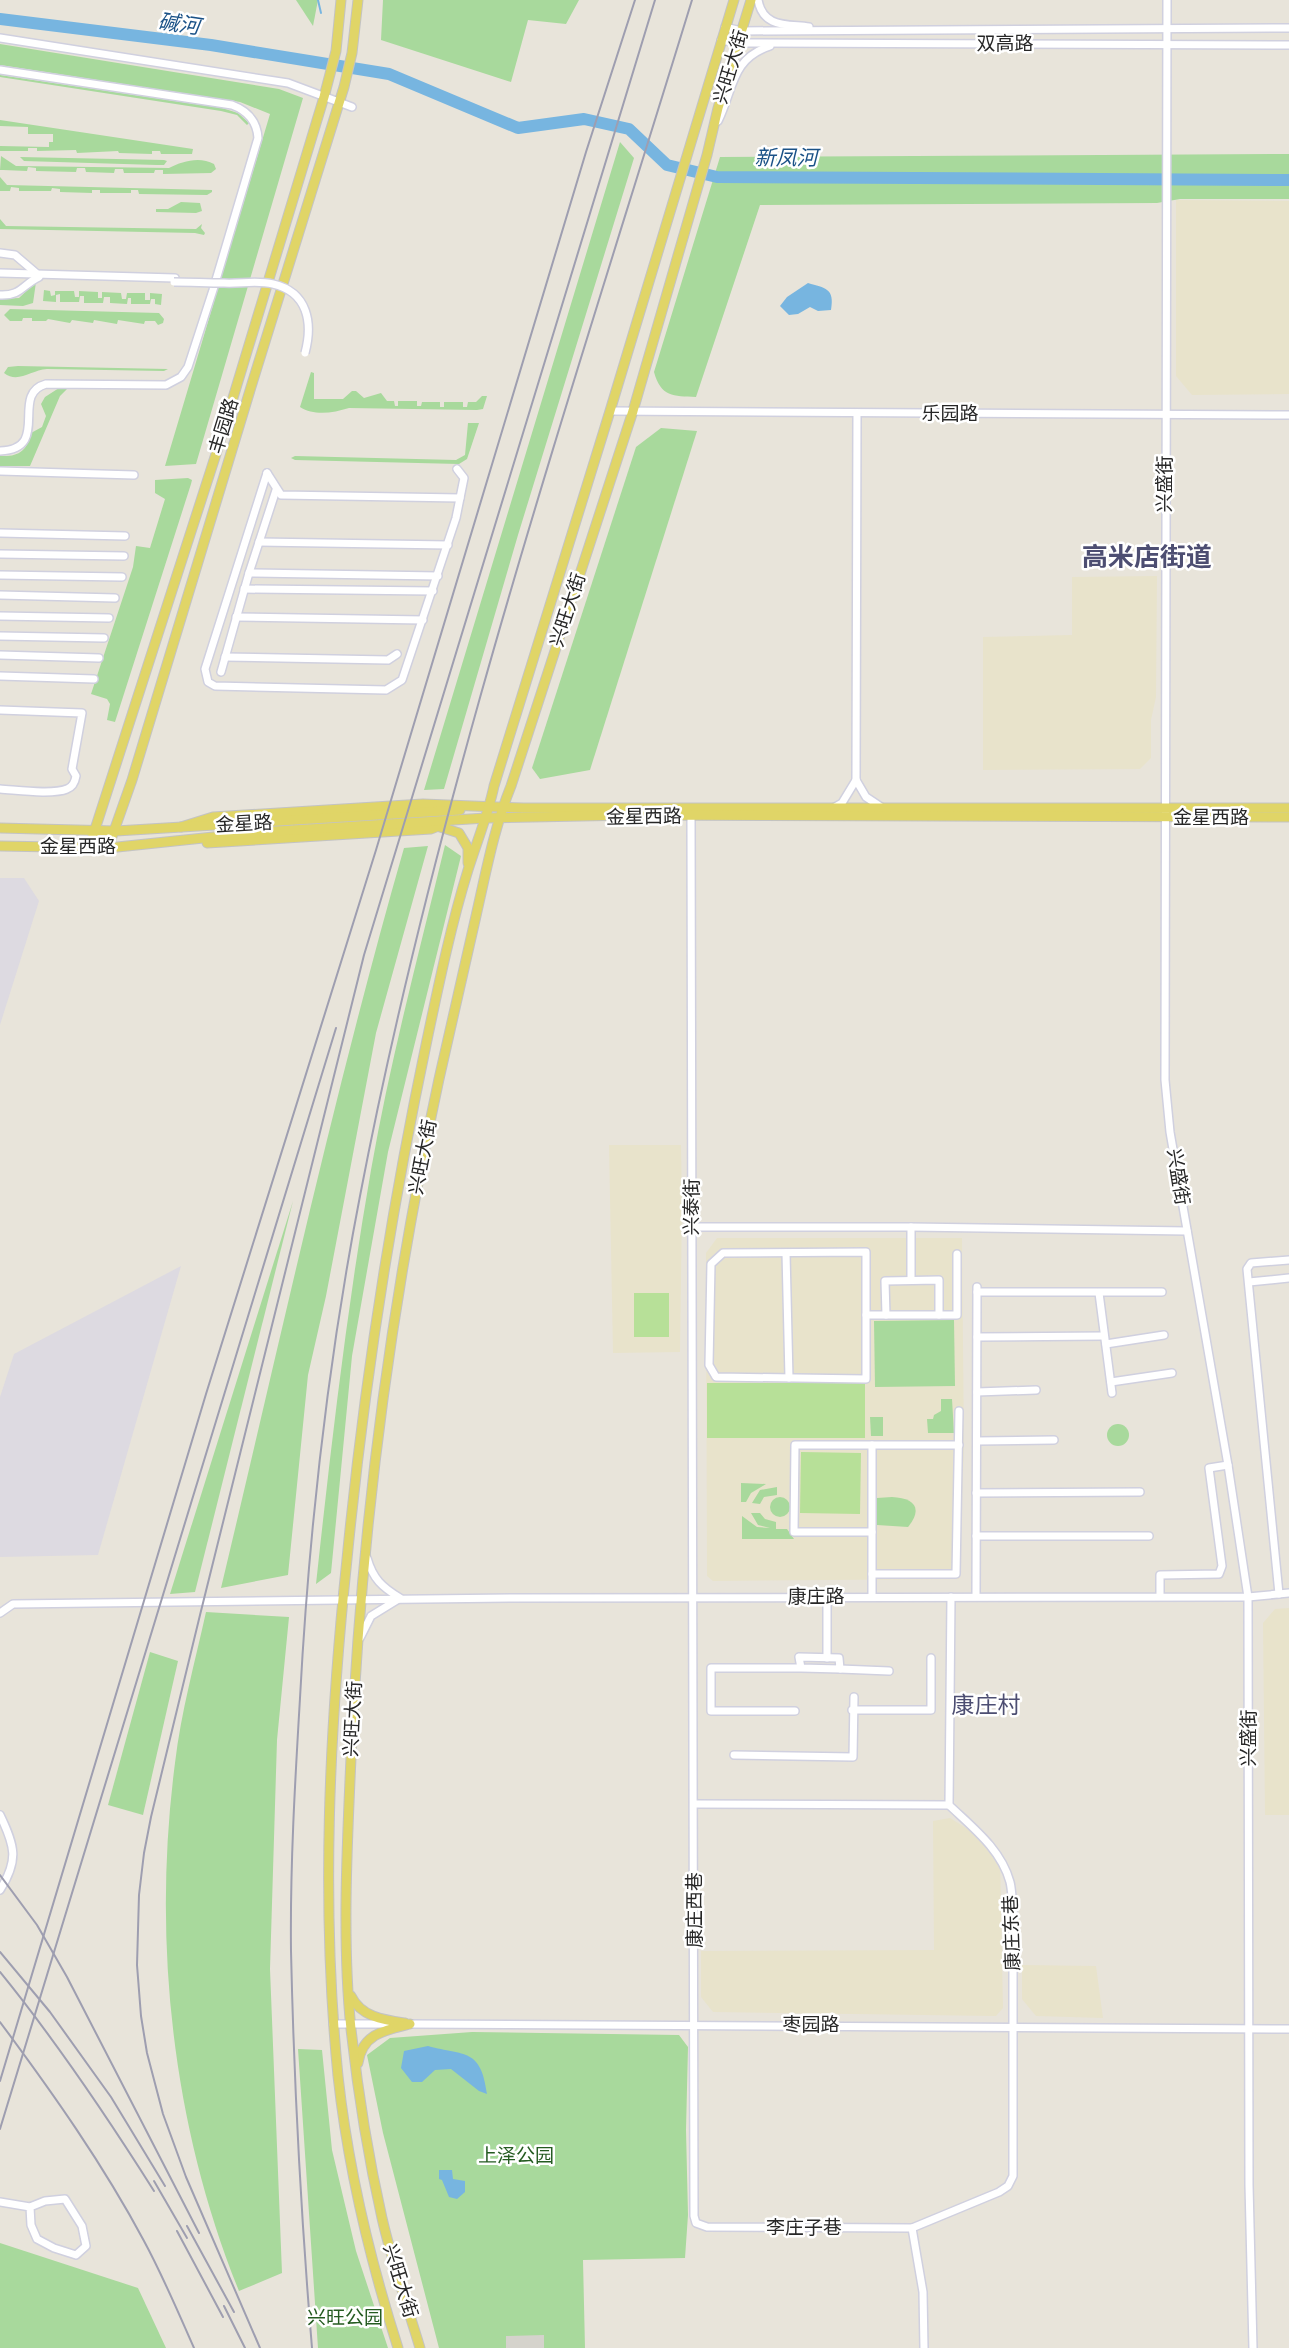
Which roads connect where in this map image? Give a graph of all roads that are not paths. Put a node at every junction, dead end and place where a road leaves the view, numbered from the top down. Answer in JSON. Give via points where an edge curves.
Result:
{"nodes":[{"id":1,"x":341,"y":0,"type":"edge"},
{"id":2,"x":358,"y":0,"type":"edge"},
{"id":3,"x":734,"y":0,"type":"edge"},
{"id":4,"x":751,"y":0,"type":"edge"},
{"id":5,"x":758,"y":0,"type":"edge"},
{"id":6,"x":1167,"y":0,"type":"edge"},
{"id":7,"x":725,"y":27,"type":"junction"},
{"id":8,"x":1289,"y":28,"type":"edge"},
{"id":9,"x":1167,"y":29,"type":"junction"},
{"id":10,"x":831,"y":30,"type":"junction"},
{"id":11,"x":741,"y":31,"type":"junction"},
{"id":12,"x":0,"y":38,"type":"edge"},
{"id":13,"x":721,"y":40,"type":"junction"},
{"id":14,"x":738,"y":43,"type":"junction"},
{"id":15,"x":777,"y":43,"type":"junction"},
{"id":16,"x":1166,"y":45,"type":"junction"},
{"id":17,"x":1289,"y":45,"type":"edge"},
{"id":18,"x":715,"y":61,"type":"junction"},
{"id":19,"x":731,"y":66,"type":"junction"},
{"id":20,"x":0,"y":70,"type":"edge"},
{"id":21,"x":324,"y":97,"type":"junction"},
{"id":22,"x":338,"y":103,"type":"junction"},
{"id":23,"x":352,"y":107,"type":"dead end"},
{"id":24,"x":713,"y":131,"type":"junction"},
{"id":25,"x":0,"y":254,"type":"edge"},
{"id":26,"x":0,"y":275,"type":"edge"},
{"id":27,"x":15,"y":275,"type":"junction"},
{"id":28,"x":38,"y":275,"type":"junction"},
{"id":29,"x":0,"y":293,"type":"edge"},
{"id":30,"x":305,"y":353,"type":"dead end"},
{"id":31,"x":610,"y":411,"type":"junction"},
{"id":32,"x":633,"y":411,"type":"junction"},
{"id":33,"x":857,"y":413,"type":"junction"},
{"id":34,"x":1165,"y":415,"type":"junction"},
{"id":35,"x":1289,"y":415,"type":"edge"},
{"id":36,"x":0,"y":451,"type":"edge"},
{"id":37,"x":457,"y":469,"type":"dead end"},
{"id":38,"x":0,"y":471,"type":"edge"},
{"id":39,"x":135,"y":475,"type":"dead end"},
{"id":40,"x":276,"y":491,"type":"junction"},
{"id":41,"x":460,"y":498,"type":"junction"},
{"id":42,"x":0,"y":533,"type":"edge"},
{"id":43,"x":124,"y":536,"type":"dead end"},
{"id":44,"x":259,"y":542,"type":"junction"},
{"id":45,"x":448,"y":545,"type":"junction"},
{"id":46,"x":0,"y":554,"type":"edge"},
{"id":47,"x":124,"y":556,"type":"dead end"},
{"id":48,"x":248,"y":573,"type":"junction"},
{"id":49,"x":0,"y":575,"type":"edge"},
{"id":50,"x":438,"y":576,"type":"junction"},
{"id":51,"x":122,"y":577,"type":"dead end"},
{"id":52,"x":244,"y":589,"type":"junction"},
{"id":53,"x":432,"y":592,"type":"junction"},
{"id":54,"x":0,"y":595,"type":"edge"},
{"id":55,"x":115,"y":598,"type":"dead end"},
{"id":56,"x":0,"y":616,"type":"edge"},
{"id":57,"x":236,"y":617,"type":"junction"},
{"id":58,"x":109,"y":618,"type":"dead end"},
{"id":59,"x":423,"y":620,"type":"junction"},
{"id":60,"x":0,"y":636,"type":"edge"},
{"id":61,"x":104,"y":638,"type":"dead end"},
{"id":62,"x":397,"y":654,"type":"dead end"},
{"id":63,"x":0,"y":656,"type":"edge"},
{"id":64,"x":99,"y":657,"type":"dead end"},
{"id":65,"x":225,"y":657,"type":"junction"},
{"id":66,"x":220,"y":672,"type":"dead end"},
{"id":67,"x":0,"y":677,"type":"edge"},
{"id":68,"x":94,"y":679,"type":"dead end"},
{"id":69,"x":0,"y":710,"type":"edge"},
{"id":70,"x":114,"y":773,"type":"junction"},
{"id":71,"x":856,"y":780,"type":"junction"},
{"id":72,"x":130,"y":785,"type":"junction"},
{"id":73,"x":0,"y":789,"type":"edge"},
{"id":74,"x":489,"y":807,"type":"junction"},
{"id":75,"x":503,"y":807,"type":"junction"},
{"id":76,"x":881,"y":807,"type":"junction"},
{"id":77,"x":1165,"y":807,"type":"junction"},
{"id":78,"x":833,"y":808,"type":"junction"},
{"id":79,"x":1289,"y":808,"type":"edge"},
{"id":80,"x":691,"y":816,"type":"junction"},
{"id":81,"x":1289,"y":817,"type":"edge"},
{"id":82,"x":486,"y":818,"type":"junction"},
{"id":83,"x":499,"y":818,"type":"junction"},
{"id":84,"x":1165,"y":818,"type":"junction"},
{"id":85,"x":456,"y":819,"type":"junction"},
{"id":86,"x":411,"y":821,"type":"junction"},
{"id":87,"x":438,"y":826,"type":"junction"},
{"id":88,"x":0,"y":828,"type":"edge"},
{"id":89,"x":95,"y":830,"type":"junction"},
{"id":90,"x":116,"y":831,"type":"junction"},
{"id":91,"x":163,"y":842,"type":"junction"},
{"id":92,"x":0,"y":846,"type":"edge"},
{"id":93,"x":89,"y":848,"type":"junction"},
{"id":94,"x":108,"y":848,"type":"junction"},
{"id":95,"x":467,"y":872,"type":"junction"},
{"id":96,"x":692,"y":1227,"type":"junction"},
{"id":97,"x":911,"y":1227,"type":"junction"},
{"id":98,"x":1187,"y":1231,"type":"junction"},
{"id":99,"x":786,"y":1253,"type":"junction"},
{"id":100,"x":957,"y":1254,"type":"dead end"},
{"id":101,"x":1289,"y":1260,"type":"edge"},
{"id":102,"x":1289,"y":1278,"type":"edge"},
{"id":103,"x":911,"y":1280,"type":"junction"},
{"id":104,"x":1249,"y":1282,"type":"junction"},
{"id":105,"x":1162,"y":1292,"type":"dead end"},
{"id":106,"x":1099,"y":1293,"type":"junction"},
{"id":107,"x":866,"y":1315,"type":"junction"},
{"id":108,"x":886,"y":1315,"type":"junction"},
{"id":109,"x":939,"y":1315,"type":"junction"},
{"id":110,"x":1164,"y":1335,"type":"dead end"},
{"id":111,"x":977,"y":1337,"type":"junction"},
{"id":112,"x":1105,"y":1340,"type":"junction"},
{"id":113,"x":1172,"y":1373,"type":"dead end"},
{"id":114,"x":789,"y":1378,"type":"junction"},
{"id":115,"x":1111,"y":1382,"type":"junction"},
{"id":116,"x":1036,"y":1390,"type":"dead end"},
{"id":117,"x":977,"y":1392,"type":"junction"},
{"id":118,"x":1112,"y":1393,"type":"dead end"},
{"id":119,"x":959,"y":1411,"type":"dead end"},
{"id":120,"x":1054,"y":1440,"type":"dead end"},
{"id":121,"x":977,"y":1441,"type":"junction"},
{"id":122,"x":872,"y":1445,"type":"junction"},
{"id":123,"x":959,"y":1445,"type":"junction"},
{"id":124,"x":1228,"y":1465,"type":"junction"},
{"id":125,"x":1140,"y":1492,"type":"dead end"},
{"id":126,"x":976,"y":1493,"type":"junction"},
{"id":127,"x":872,"y":1532,"type":"junction"},
{"id":128,"x":976,"y":1536,"type":"junction"},
{"id":129,"x":1149,"y":1536,"type":"dead end"},
{"id":130,"x":366,"y":1556,"type":"junction"},
{"id":131,"x":872,"y":1574,"type":"junction"},
{"id":132,"x":1289,"y":1593,"type":"edge"},
{"id":133,"x":1279,"y":1594,"type":"junction"},
{"id":134,"x":872,"y":1596,"type":"junction"},
{"id":135,"x":976,"y":1596,"type":"junction"},
{"id":136,"x":1160,"y":1596,"type":"junction"},
{"id":137,"x":694,"y":1597,"type":"junction"},
{"id":138,"x":827,"y":1597,"type":"junction"},
{"id":139,"x":951,"y":1597,"type":"junction"},
{"id":140,"x":1248,"y":1597,"type":"junction"},
{"id":141,"x":401,"y":1599,"type":"junction"},
{"id":142,"x":342,"y":1600,"type":"junction"},
{"id":143,"x":360,"y":1600,"type":"junction"},
{"id":144,"x":0,"y":1613,"type":"edge"},
{"id":145,"x":356,"y":1647,"type":"junction"},
{"id":146,"x":827,"y":1658,"type":"junction"},
{"id":147,"x":931,"y":1658,"type":"dead end"},
{"id":148,"x":801,"y":1668,"type":"junction"},
{"id":149,"x":840,"y":1669,"type":"junction"},
{"id":150,"x":889,"y":1671,"type":"dead end"},
{"id":151,"x":854,"y":1697,"type":"dead end"},
{"id":152,"x":852,"y":1710,"type":"junction"},
{"id":153,"x":795,"y":1711,"type":"dead end"},
{"id":154,"x":733,"y":1755,"type":"dead end"},
{"id":155,"x":694,"y":1804,"type":"junction"},
{"id":156,"x":949,"y":1805,"type":"junction"},
{"id":157,"x":0,"y":1815,"type":"edge"},
{"id":158,"x":0,"y":1890,"type":"edge"},
{"id":159,"x":349,"y":1991,"type":"junction"},
{"id":160,"x":333,"y":2024,"type":"junction"},
{"id":161,"x":351,"y":2024,"type":"junction"},
{"id":162,"x":410,"y":2024,"type":"junction"},
{"id":163,"x":695,"y":2025,"type":"junction"},
{"id":164,"x":1014,"y":2026,"type":"junction"},
{"id":165,"x":1250,"y":2029,"type":"junction"},
{"id":166,"x":1289,"y":2029,"type":"edge"},
{"id":167,"x":357,"y":2076,"type":"junction"},
{"id":168,"x":0,"y":2202,"type":"edge"},
{"id":169,"x":30,"y":2207,"type":"junction"},
{"id":170,"x":696,"y":2223,"type":"joint"},
{"id":171,"x":912,"y":2228,"type":"junction"},
{"id":172,"x":398,"y":2348,"type":"edge"},
{"id":173,"x":420,"y":2348,"type":"edge"},
{"id":174,"x":924,"y":2348,"type":"edge"},
{"id":175,"x":1253,"y":2348,"type":"edge"}],
"edges":[{"from":1,"to":21,"type":"main road","name":"丰园路","via":[[336,51]]},
{"from":2,"to":22,"type":"main road","name":"丰园路","via":[[352,53]]},
{"from":3,"to":7,"type":"main road","name":"兴旺大街"},
{"from":4,"to":11,"type":"main road","name":"兴旺大街"},
{"from":5,"to":10,"type":"street","via":[[771,22]]},
{"from":6,"to":9,"type":"street","name":"兴盛街"},
{"from":7,"to":11,"type":"street","name":"双高路"},
{"from":7,"to":13,"type":"main road","name":"兴旺大街"},
{"from":8,"to":9,"type":"street","name":"双高路"},
{"from":9,"to":10,"type":"street","name":"双高路"},
{"from":9,"to":16,"type":"street","name":"兴盛街"},
{"from":10,"to":11,"type":"street","name":"双高路"},
{"from":11,"to":14,"type":"main road","name":"兴旺大街"},
{"from":12,"to":21,"type":"street","via":[[288,83]]},
{"from":13,"to":14,"type":"street","name":"双高路"},
{"from":13,"to":18,"type":"main road","name":"兴旺大街"},
{"from":14,"to":15,"type":"street","name":"双高路"},
{"from":14,"to":19,"type":"main road","name":"兴旺大街"},
{"from":15,"to":16,"type":"street","name":"双高路"},
{"from":15,"to":24,"type":"street","via":[[742,62]]},
{"from":16,"to":17,"type":"street","name":"双高路"},
{"from":16,"to":34,"type":"street","name":"兴盛街"},
{"from":18,"to":19,"type":"main road","via":[[726,58]]},
{"from":18,"to":31,"type":"main road","name":"兴旺大街"},
{"from":19,"to":24,"type":"main road","name":"兴旺大街"},
{"from":20,"to":36,"type":"street","via":[[233,105],[250,116],[258,138],[213,290],[181,377],[166,385],[39,386],[30,396],[26,439],[17,449]]},
{"from":21,"to":22,"type":"street"},
{"from":21,"to":70,"type":"main road","name":"丰园路"},
{"from":22,"to":23,"type":"street"},
{"from":22,"to":72,"type":"main road","name":"丰园路"},
{"from":24,"to":32,"type":"main road","name":"兴旺大街"},
{"from":25,"to":27,"type":"street","via":[[18,261]]},
{"from":25,"to":28,"type":"street","via":[[15,255]]},
{"from":26,"to":27,"type":"street"},
{"from":27,"to":28,"type":"street"},
{"from":27,"to":29,"type":"street","via":[[16,290]]},
{"from":28,"to":29,"type":"street","via":[[17,294]]},
{"from":28,"to":30,"type":"street","bridge":true,"via":[[273,284],[296,295],[307,312],[310,324]]},
{"from":31,"to":32,"type":"street","name":"乐园路"},
{"from":31,"to":74,"type":"main road","name":"兴旺大街"},
{"from":32,"to":33,"type":"street","name":"乐园路"},
{"from":32,"to":75,"type":"main road","name":"兴旺大街"},
{"from":33,"to":34,"type":"street","name":"乐园路"},
{"from":33,"to":71,"type":"street"},
{"from":34,"to":35,"type":"street","name":"乐园路"},
{"from":34,"to":77,"type":"street","name":"兴盛街"},
{"from":37,"to":41,"type":"street","via":[[464,478]]},
{"from":38,"to":39,"type":"street"},
{"from":40,"to":41,"type":"street","via":[[281,495]]},
{"from":40,"to":44,"type":"street"},
{"from":40,"to":59,"type":"street","via":[[267,473],[205,669],[208,682],[224,688],[386,690],[402,680]]},
{"from":41,"to":45,"type":"street"},
{"from":42,"to":43,"type":"street"},
{"from":44,"to":45,"type":"street"},
{"from":44,"to":48,"type":"street"},
{"from":45,"to":50,"type":"street"},
{"from":46,"to":47,"type":"street"},
{"from":48,"to":50,"type":"street"},
{"from":48,"to":52,"type":"street"},
{"from":49,"to":51,"type":"street"},
{"from":50,"to":53,"type":"street"},
{"from":52,"to":53,"type":"street"},
{"from":52,"to":57,"type":"street"},
{"from":53,"to":59,"type":"street"},
{"from":54,"to":55,"type":"street"},
{"from":56,"to":58,"type":"street"},
{"from":57,"to":59,"type":"street"},
{"from":57,"to":65,"type":"street"},
{"from":60,"to":61,"type":"street"},
{"from":62,"to":65,"type":"street","via":[[388,660]]},
{"from":63,"to":64,"type":"street"},
{"from":65,"to":66,"type":"street"},
{"from":67,"to":68,"type":"street"},
{"from":69,"to":73,"type":"street","via":[[82,713],[72,769],[74,784],[57,791]]},
{"from":70,"to":72,"type":"main road","via":[[118,782]]},
{"from":70,"to":89,"type":"main road","name":"丰园路"},
{"from":71,"to":76,"type":"street","via":[[866,797]]},
{"from":71,"to":78,"type":"street","via":[[842,803]]},
{"from":72,"to":90,"type":"main road","name":"丰园路"},
{"from":74,"to":75,"type":"main road","name":"金星西路"},
{"from":74,"to":82,"type":"main road","name":"兴旺大街"},
{"from":74,"to":90,"type":"main road","name":"金星西路","via":[[423,804],[213,817],[181,827]]},
{"from":75,"to":78,"type":"main road","name":"金星西路"},
{"from":75,"to":83,"type":"main road","name":"兴旺大街"},
{"from":76,"to":77,"type":"main road","name":"金星西路"},
{"from":76,"to":78,"type":"main road","name":"金星西路"},
{"from":77,"to":79,"type":"main road","name":"金星西路"},
{"from":77,"to":84,"type":"street","name":"兴盛街"},
{"from":80,"to":83,"type":"main road","name":"金星西路"},
{"from":80,"to":84,"type":"main road","name":"金星西路"},
{"from":80,"to":96,"type":"street","name":"兴泰街"},
{"from":81,"to":84,"type":"main road","name":"金星西路"},
{"from":82,"to":83,"type":"main road","name":"金星西路"},
{"from":82,"to":85,"type":"main road","name":"金星西路"},
{"from":82,"to":95,"type":"main road","name":"兴旺大街"},
{"from":83,"to":130,"type":"main road","name":"兴旺大街","via":[[402,1270]]},
{"from":84,"to":98,"type":"street","name":"兴盛街","via":[[1165,1080]]},
{"from":85,"to":86,"type":"main road","name":"金星西路"},
{"from":85,"to":87,"type":"main road"},
{"from":86,"to":87,"type":"main road"},
{"from":86,"to":91,"type":"main road","name":"金星西路"},
{"from":87,"to":91,"type":"main road","via":[[229,843]]},
{"from":87,"to":95,"type":"main road","via":[[463,839],[468,849]]},
{"from":88,"to":89,"type":"main road"},
{"from":89,"to":90,"type":"main road"},
{"from":89,"to":93,"type":"main road","name":"丰园路"},
{"from":90,"to":94,"type":"main road","name":"丰园路"},
{"from":91,"to":94,"type":"main road","name":"金星西路"},
{"from":92,"to":93,"type":"main road","name":"金星西路"},
{"from":93,"to":94,"type":"main road","name":"金星西路"},
{"from":95,"to":142,"type":"main road","name":"兴旺大街","via":[[395,1201],[356,1467]]},
{"from":96,"to":97,"type":"street"},
{"from":96,"to":137,"type":"street","name":"兴泰街"},
{"from":97,"to":98,"type":"street"},
{"from":97,"to":103,"type":"street"},
{"from":98,"to":124,"type":"street","name":"兴盛街"},
{"from":99,"to":107,"type":"street","via":[[866,1252]]},
{"from":99,"to":114,"type":"street"},
{"from":99,"to":114,"type":"street","via":[[723,1253],[711,1264],[709,1365],[716,1377]]},
{"from":100,"to":109,"type":"street","via":[[957,1315]]},
{"from":101,"to":104,"type":"street","via":[[1251,1263]]},
{"from":102,"to":104,"type":"street"},
{"from":103,"to":108,"type":"street","via":[[885,1281]]},
{"from":103,"to":109,"type":"street","via":[[939,1280]]},
{"from":104,"to":133,"type":"street"},
{"from":105,"to":106,"type":"street"},
{"from":106,"to":111,"type":"street","via":[[977,1289]]},
{"from":106,"to":112,"type":"street"},
{"from":107,"to":108,"type":"street"},
{"from":107,"to":114,"type":"street","via":[[866,1379]]},
{"from":108,"to":109,"type":"street"},
{"from":110,"to":112,"type":"street"},
{"from":111,"to":112,"type":"street"},
{"from":111,"to":117,"type":"street"},
{"from":112,"to":115,"type":"street"},
{"from":113,"to":115,"type":"street"},
{"from":115,"to":118,"type":"street"},
{"from":116,"to":117,"type":"street"},
{"from":117,"to":121,"type":"street"},
{"from":119,"to":123,"type":"street"},
{"from":120,"to":121,"type":"street"},
{"from":121,"to":126,"type":"street"},
{"from":122,"to":123,"type":"street"},
{"from":122,"to":127,"type":"street"},
{"from":122,"to":127,"type":"street","via":[[795,1445],[793,1485],[794,1532]]},
{"from":123,"to":131,"type":"street","via":[[956,1574]]},
{"from":124,"to":136,"type":"street","via":[[1209,1468],[1222,1566],[1219,1574],[1160,1575]]},
{"from":124,"to":140,"type":"street","name":"兴盛街"},
{"from":125,"to":126,"type":"street"},
{"from":126,"to":128,"type":"street"},
{"from":127,"to":131,"type":"street"},
{"from":128,"to":129,"type":"street"},
{"from":128,"to":135,"type":"street"},
{"from":130,"to":141,"type":"street","via":[[377,1583]]},
{"from":130,"to":143,"type":"main road","name":"兴旺大街"},
{"from":131,"to":134,"type":"street"},
{"from":132,"to":133,"type":"street","name":"康庄路"},
{"from":133,"to":140,"type":"street","name":"康庄路"},
{"from":134,"to":138,"type":"street","name":"康庄路"},
{"from":134,"to":139,"type":"street","name":"康庄路"},
{"from":135,"to":136,"type":"street","name":"康庄路"},
{"from":135,"to":139,"type":"street","name":"康庄路"},
{"from":136,"to":140,"type":"street","name":"康庄路"},
{"from":137,"to":138,"type":"street","name":"康庄路"},
{"from":137,"to":141,"type":"street","name":"康庄路"},
{"from":137,"to":155,"type":"street","name":"康庄西巷"},
{"from":138,"to":146,"type":"street"},
{"from":139,"to":156,"type":"street"},
{"from":140,"to":165,"type":"street","name":"兴盛街"},
{"from":141,"to":143,"type":"street","name":"康庄路"},
{"from":141,"to":145,"type":"street","via":[[371,1616]]},
{"from":142,"to":143,"type":"street","name":"康庄路"},
{"from":142,"to":144,"type":"street","name":"康庄路","via":[[13,1604]]},
{"from":142,"to":160,"type":"main road","name":"兴旺大街","via":[[329,1804]]},
{"from":143,"to":145,"type":"main road","name":"兴旺大街"},
{"from":145,"to":159,"type":"main road","name":"兴旺大街","via":[[347,1841]]},
{"from":146,"to":148,"type":"street","via":[[799,1657]]},
{"from":146,"to":149,"type":"street","via":[[839,1658]]},
{"from":147,"to":152,"type":"street","via":[[931,1710]]},
{"from":148,"to":149,"type":"street"},
{"from":148,"to":153,"type":"street","via":[[711,1668],[711,1711]]},
{"from":149,"to":150,"type":"street"},
{"from":151,"to":152,"type":"street"},
{"from":152,"to":154,"type":"street","via":[[853,1757]]},
{"from":155,"to":156,"type":"street"},
{"from":155,"to":163,"type":"street","name":"康庄西巷"},
{"from":156,"to":164,"type":"street","name":"康庄东巷","via":[[987,1841],[1010,1881]]},
{"from":157,"to":158,"type":"street","via":[[10,1836],[13,1865]]},
{"from":159,"to":161,"type":"main road","name":"兴旺大街"},
{"from":159,"to":162,"type":"main road","via":[[357,2006],[372,2016]]},
{"from":160,"to":161,"type":"street","name":"枣园路"},
{"from":160,"to":172,"type":"main road","name":"兴旺大街","via":[[355,2180]]},
{"from":161,"to":162,"type":"street","name":"枣园路"},
{"from":161,"to":167,"type":"main road","name":"兴旺大街"},
{"from":162,"to":163,"type":"street","name":"枣园路"},
{"from":162,"to":167,"type":"main road","via":[[372,2036],[359,2057]]},
{"from":163,"to":164,"type":"street","name":"枣园路"},
{"from":163,"to":170,"type":"street","name":"康庄西巷"},
{"from":164,"to":165,"type":"street","name":"枣园路"},
{"from":164,"to":171,"type":"street","name":"康庄东巷","via":[[1013,2176],[1008,2186]]},
{"from":165,"to":166,"type":"street","name":"枣园路"},
{"from":165,"to":175,"type":"street","name":"兴盛街"},
{"from":167,"to":173,"type":"main road","name":"兴旺大街","via":[[383,2221]]},
{"from":168,"to":169,"type":"street"},
{"from":169,"to":169,"type":"street","via":[[37,2239],[76,2255],[86,2246],[82,2226],[65,2199]]},
{"from":170,"to":171,"type":"street","name":"李庄子巷","via":[[707,2227]]},
{"from":171,"to":174,"type":"street","via":[[923,2292]]}]}
